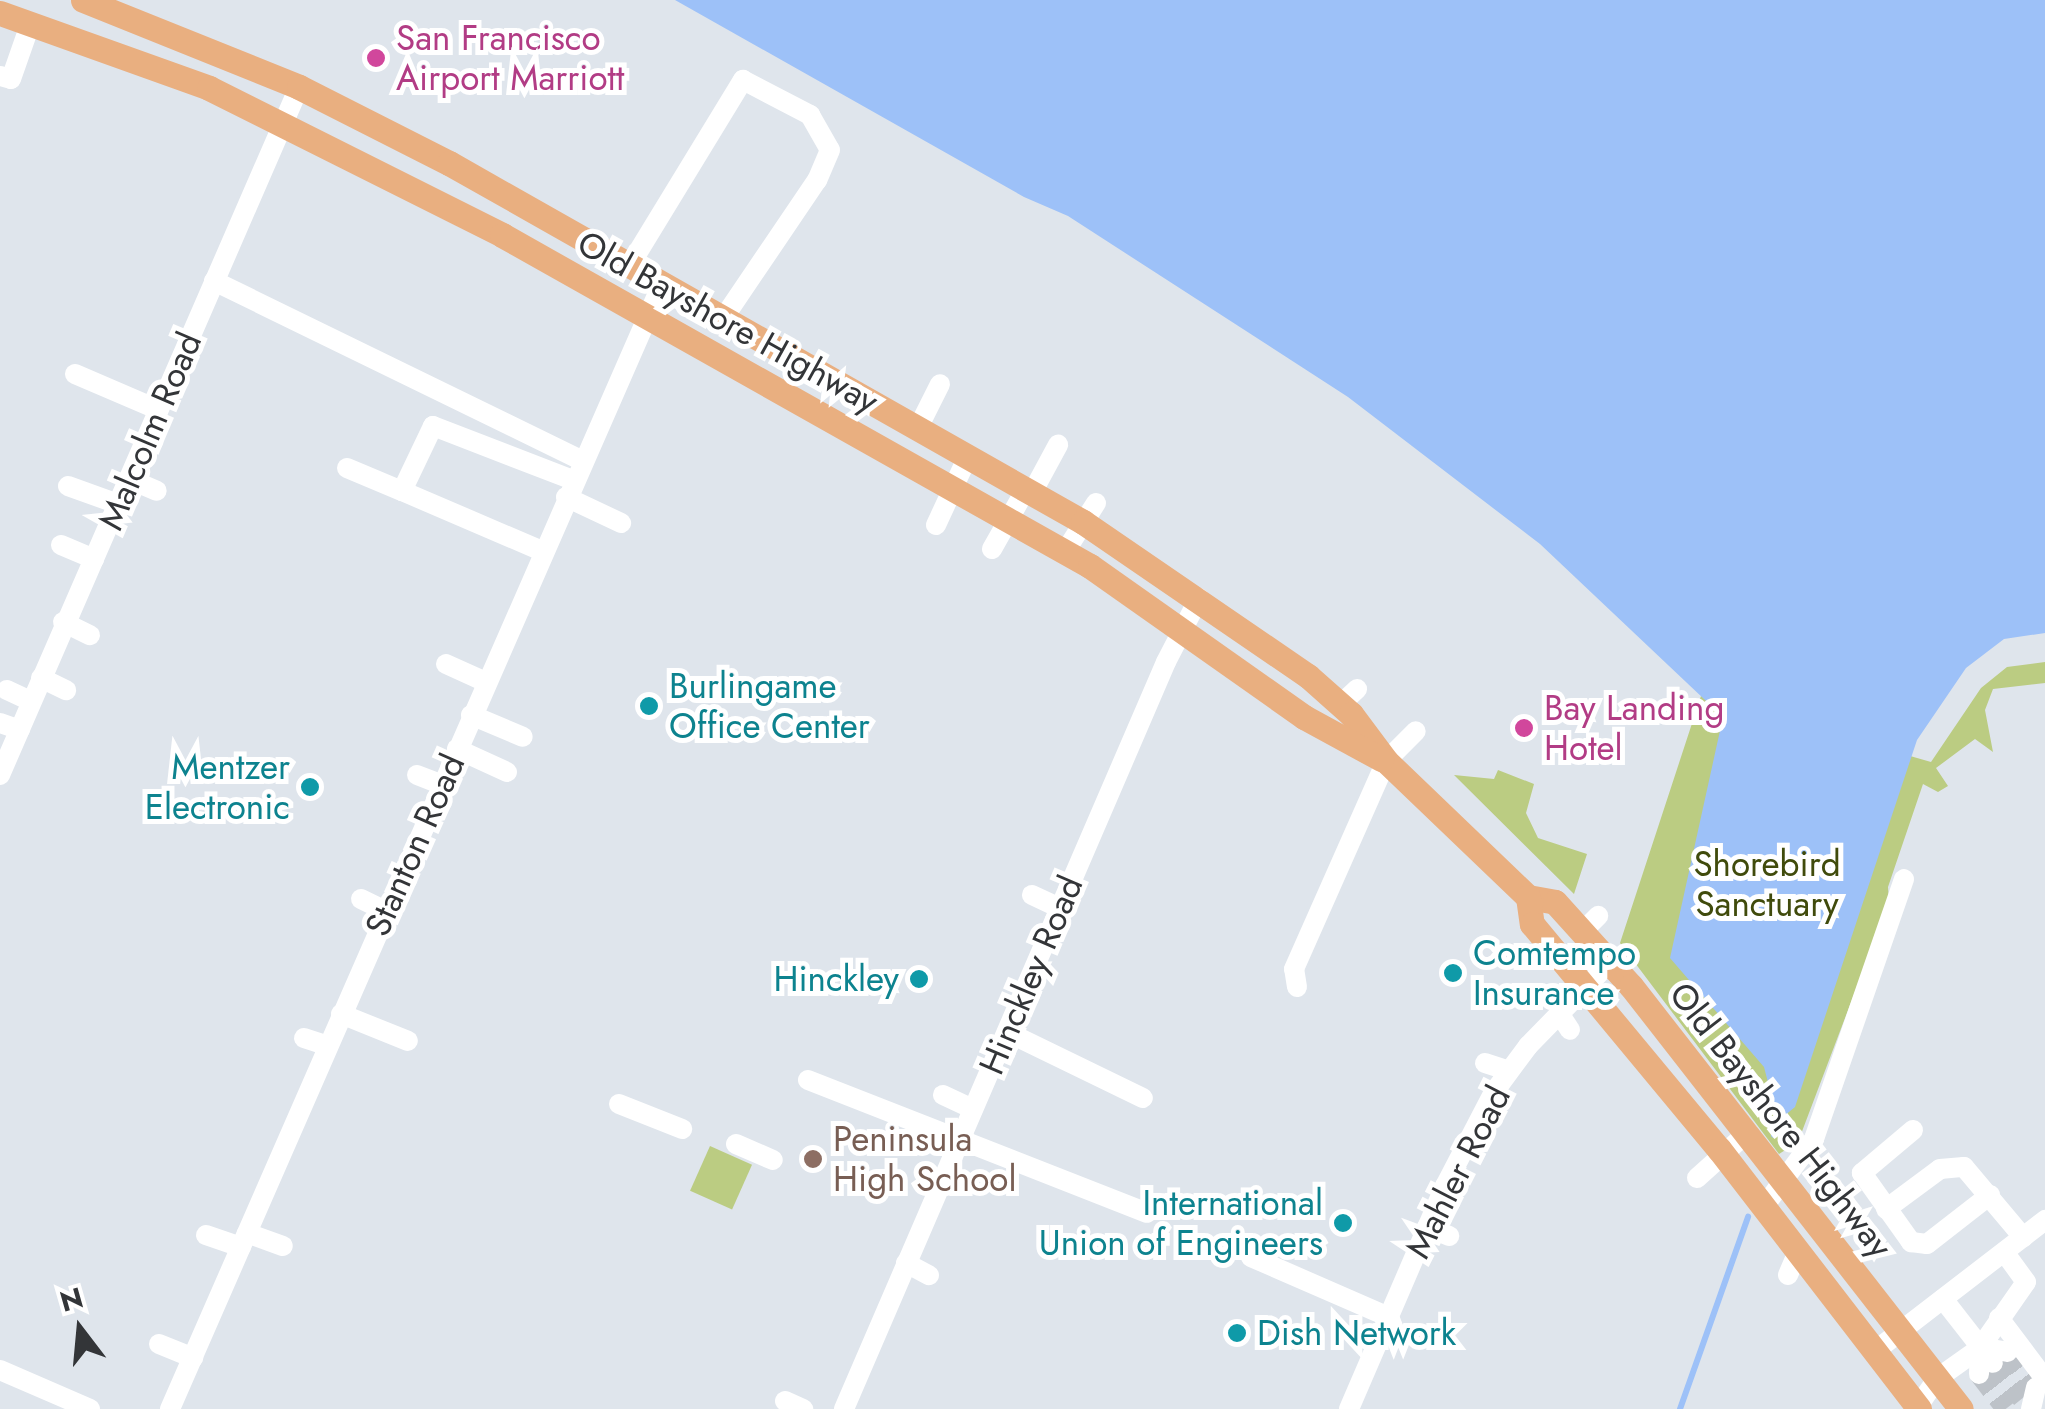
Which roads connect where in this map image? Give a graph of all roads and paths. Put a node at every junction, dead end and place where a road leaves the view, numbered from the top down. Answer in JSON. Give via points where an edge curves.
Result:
{"nodes":[{"id":1,"x":83,"y":0,"type":"edge"},
{"id":2,"x":0,"y":13,"type":"edge"},
{"id":3,"x":31,"y":22,"type":"junction"},
{"id":4,"x":0,"y":76,"type":"edge"},
{"id":5,"x":299,"y":87,"type":"junction"},
{"id":6,"x":284,"y":122,"type":"junction"},
{"id":7,"x":630,"y":265,"type":"junction"},
{"id":8,"x":214,"y":281,"type":"junction"},
{"id":9,"x":662,"y":284,"type":"junction"},
{"id":10,"x":644,"y":317,"type":"junction"},
{"id":11,"x":723,"y":319,"type":"junction"},
{"id":12,"x":75,"y":374,"type":"dead end"},
{"id":13,"x":940,"y":384,"type":"dead end"},
{"id":14,"x":159,"y":410,"type":"junction"},
{"id":15,"x":918,"y":428,"type":"junction"},
{"id":16,"x":1058,"y":445,"type":"dead end"},
{"id":17,"x":968,"y":456,"type":"junction"},
{"id":18,"x":347,"y":468,"type":"dead end"},
{"id":19,"x":129,"y":479,"type":"junction"},
{"id":20,"x":574,"y":480,"type":"junction"},
{"id":21,"x":68,"y":486,"type":"dead end"},
{"id":22,"x":951,"y":487,"type":"junction"},
{"id":23,"x":157,"y":491,"type":"dead end"},
{"id":24,"x":402,"y":491,"type":"junction"},
{"id":25,"x":1029,"y":491,"type":"junction"},
{"id":26,"x":118,"y":504,"type":"junction"},
{"id":27,"x":1090,"y":512,"type":"junction"},
{"id":28,"x":1008,"y":520,"type":"junction"},
{"id":29,"x":620,"y":523,"type":"dead end"},
{"id":30,"x":936,"y":525,"type":"dead end"},
{"id":31,"x":61,"y":545,"type":"dead end"},
{"id":32,"x":992,"y":549,"type":"dead end"},
{"id":33,"x":542,"y":552,"type":"junction"},
{"id":34,"x":1065,"y":552,"type":"junction"},
{"id":35,"x":94,"y":558,"type":"junction"},
{"id":36,"x":1200,"y":598,"type":"junction"},
{"id":37,"x":63,"y":622,"type":"junction"},
{"id":38,"x":1184,"y":627,"type":"junction"},
{"id":39,"x":90,"y":635,"type":"dead end"},
{"id":40,"x":446,"y":664,"type":"dead end"},
{"id":41,"x":40,"y":678,"type":"junction"},
{"id":42,"x":486,"y":682,"type":"junction"},
{"id":43,"x":8,"y":690,"type":"dead end"},
{"id":44,"x":66,"y":690,"type":"dead end"},
{"id":45,"x":32,"y":701,"type":"junction"},
{"id":46,"x":471,"y":715,"type":"junction"},
{"id":47,"x":1416,"y":730,"type":"dead end"},
{"id":48,"x":523,"y":737,"type":"dead end"},
{"id":49,"x":15,"y":740,"type":"edge"},
{"id":50,"x":456,"y":749,"type":"junction"},
{"id":51,"x":1386,"y":761,"type":"junction"},
{"id":52,"x":507,"y":772,"type":"dead end"},
{"id":53,"x":0,"y":775,"type":"edge"},
{"id":54,"x":417,"y":775,"type":"dead end"},
{"id":55,"x":441,"y":784,"type":"junction"},
{"id":56,"x":1904,"y":879,"type":"dead end"},
{"id":57,"x":1032,"y":895,"type":"dead end"},
{"id":58,"x":1528,"y":897,"type":"junction"},
{"id":59,"x":360,"y":899,"type":"dead end"},
{"id":60,"x":386,"y":910,"type":"junction"},
{"id":61,"x":1063,"y":915,"type":"junction"},
{"id":62,"x":1609,"y":963,"type":"junction"},
{"id":63,"x":1586,"y":986,"type":"junction"},
{"id":64,"x":1298,"y":987,"type":"dead end"},
{"id":65,"x":340,"y":1014,"type":"junction"},
{"id":66,"x":1007,"y":1032,"type":"junction"},
{"id":67,"x":304,"y":1038,"type":"dead end"},
{"id":68,"x":408,"y":1041,"type":"dead end"},
{"id":69,"x":328,"y":1046,"type":"junction"},
{"id":70,"x":1485,"y":1062,"type":"dead end"},
{"id":71,"x":1509,"y":1071,"type":"junction"},
{"id":72,"x":808,"y":1080,"type":"dead end"},
{"id":73,"x":943,"y":1096,"type":"dead end"},
{"id":74,"x":1143,"y":1098,"type":"dead end"},
{"id":75,"x":619,"y":1104,"type":"dead end"},
{"id":76,"x":973,"y":1109,"type":"junction"},
{"id":77,"x":682,"y":1129,"type":"dead end"},
{"id":78,"x":1913,"y":1130,"type":"dead end"},
{"id":79,"x":1748,"y":1132,"type":"junction"},
{"id":80,"x":959,"y":1139,"type":"junction"},
{"id":81,"x":736,"y":1144,"type":"dead end"},
{"id":82,"x":1724,"y":1156,"type":"junction"},
{"id":83,"x":773,"y":1160,"type":"dead end"},
{"id":84,"x":1698,"y":1178,"type":"dead end"},
{"id":85,"x":1785,"y":1180,"type":"junction"},
{"id":86,"x":1990,"y":1195,"type":"junction"},
{"id":87,"x":1763,"y":1208,"type":"junction"},
{"id":88,"x":1886,"y":1209,"type":"junction"},
{"id":89,"x":1146,"y":1213,"type":"dead end"},
{"id":90,"x":2045,"y":1220,"type":"edge"},
{"id":91,"x":1427,"y":1227,"type":"junction"},
{"id":92,"x":206,"y":1235,"type":"dead end"},
{"id":93,"x":1449,"y":1236,"type":"dead end"},
{"id":94,"x":2024,"y":1237,"type":"junction"},
{"id":95,"x":244,"y":1240,"type":"junction"},
{"id":96,"x":283,"y":1246,"type":"dead end"},
{"id":97,"x":2004,"y":1252,"type":"junction"},
{"id":98,"x":1251,"y":1257,"type":"dead end"},
{"id":99,"x":906,"y":1262,"type":"junction"},
{"id":100,"x":929,"y":1275,"type":"dead end"},
{"id":101,"x":2036,"y":1282,"type":"edge"},
{"id":102,"x":1942,"y":1299,"type":"junction"},
{"id":103,"x":1999,"y":1318,"type":"junction"},
{"id":104,"x":1389,"y":1331,"type":"junction"},
{"id":105,"x":1902,"y":1331,"type":"junction"},
{"id":106,"x":160,"y":1344,"type":"dead end"},
{"id":107,"x":1875,"y":1351,"type":"junction"},
{"id":108,"x":192,"y":1358,"type":"junction"},
{"id":109,"x":1990,"y":1359,"type":"junction"},
{"id":110,"x":0,"y":1370,"type":"edge"},
{"id":111,"x":1938,"y":1378,"type":"junction"},
{"id":112,"x":2036,"y":1396,"type":"edge"},
{"id":113,"x":1355,"y":1408,"type":"edge"},
{"id":114,"x":1917,"y":1408,"type":"edge"},
{"id":115,"x":90,"y":1409,"type":"edge"},
{"id":116,"x":170,"y":1409,"type":"edge"},
{"id":117,"x":844,"y":1409,"type":"edge"},
{"id":118,"x":1962,"y":1409,"type":"edge"}],
"edges":[{"from":1,"to":5,"type":"main road","name":"Old Bayshore Highway"},
{"from":2,"to":3,"type":"main road","name":"Old Bayshore Highway"},
{"from":3,"to":4,"type":"street","via":[[11,79]]},
{"from":3,"to":6,"type":"main road","name":"Old Bayshore Highway"},
{"from":5,"to":6,"type":"street","name":"Malcolm Road"},
{"from":5,"to":7,"type":"main road","name":"Old Bayshore Highway"},
{"from":6,"to":8,"type":"street","name":"Malcolm Road"},
{"from":6,"to":10,"type":"main road","name":"Old Bayshore Highway"},
{"from":7,"to":9,"type":"main road","name":"Old Bayshore Highway"},
{"from":7,"to":11,"type":"street","via":[[742,80],[810,116],[830,150],[824,165]]},
{"from":8,"to":14,"type":"street","name":"Malcolm Road"},
{"from":8,"to":20,"type":"street"},
{"from":9,"to":10,"type":"street","name":"Stanton Road"},
{"from":9,"to":11,"type":"main road","name":"Old Bayshore Highway"},
{"from":10,"to":20,"type":"street","name":"Stanton Road"},
{"from":10,"to":22,"type":"main road","name":"Old Bayshore Highway"},
{"from":11,"to":15,"type":"main road","name":"Old Bayshore Highway"},
{"from":12,"to":14,"type":"street"},
{"from":13,"to":15,"type":"street"},
{"from":14,"to":19,"type":"street","name":"Malcolm Road"},
{"from":15,"to":17,"type":"main road","name":"Old Bayshore Highway"},
{"from":16,"to":25,"type":"street"},
{"from":17,"to":22,"type":"street"},
{"from":17,"to":25,"type":"main road","name":"Old Bayshore Highway"},
{"from":18,"to":24,"type":"street"},
{"from":19,"to":23,"type":"street"},
{"from":19,"to":26,"type":"street","name":"Malcolm Road"},
{"from":20,"to":24,"type":"street","via":[[433,426]]},
{"from":20,"to":29,"type":"street"},
{"from":20,"to":33,"type":"street","name":"Stanton Road"},
{"from":21,"to":26,"type":"street"},
{"from":22,"to":28,"type":"main road","name":"Old Bayshore Highway"},
{"from":22,"to":30,"type":"street"},
{"from":24,"to":33,"type":"street"},
{"from":25,"to":27,"type":"main road","name":"Old Bayshore Highway"},
{"from":25,"to":28,"type":"street"},
{"from":26,"to":35,"type":"street","name":"Malcolm Road"},
{"from":27,"to":34,"type":"street"},
{"from":27,"to":36,"type":"main road","name":"Old Bayshore Highway"},
{"from":28,"to":32,"type":"street"},
{"from":28,"to":34,"type":"main road","name":"Old Bayshore Highway"},
{"from":31,"to":35,"type":"street"},
{"from":33,"to":42,"type":"street","name":"Stanton Road"},
{"from":34,"to":38,"type":"main road","name":"Old Bayshore Highway"},
{"from":35,"to":37,"type":"street","name":"Malcolm Road"},
{"from":36,"to":38,"type":"street","name":"Hinckley Road"},
{"from":36,"to":51,"type":"main road","name":"Old Bayshore Highway","via":[[1251,624],[1349,696]]},
{"from":37,"to":39,"type":"street"},
{"from":37,"to":41,"type":"street","name":"Malcolm Road"},
{"from":38,"to":51,"type":"main road","name":"Old Bayshore Highway","via":[[1280,713]]},
{"from":38,"to":61,"type":"street","name":"Hinckley Road","via":[[1110,818],[1080,860]]},
{"from":40,"to":42,"type":"street"},
{"from":41,"to":44,"type":"street"},
{"from":41,"to":45,"type":"street","name":"Malcolm Road"},
{"from":42,"to":46,"type":"street","name":"Stanton Road"},
{"from":43,"to":45,"type":"street"},
{"from":45,"to":49,"type":"street","name":"Malcolm Road"},
{"from":46,"to":48,"type":"street"},
{"from":46,"to":50,"type":"street","name":"Stanton Road"},
{"from":47,"to":51,"type":"street"},
{"from":49,"to":53,"type":"street","name":"Malcolm Road"},
{"from":50,"to":52,"type":"street"},
{"from":50,"to":55,"type":"street","name":"Stanton Road"},
{"from":51,"to":58,"type":"main road","name":"Old Bayshore Highway"},
{"from":51,"to":64,"type":"street","via":[[1294,969]]},
{"from":54,"to":55,"type":"street"},
{"from":55,"to":60,"type":"street","name":"Stanton Road"},
{"from":56,"to":85,"type":"street","via":[[1814,1139]]},
{"from":57,"to":61,"type":"street"},
{"from":58,"to":62,"type":"main road","name":"Old Bayshore Highway","via":[[1555,902],[1590,924]]},
{"from":58,"to":63,"type":"main road","name":"Old Bayshore Highway","via":[[1532,924]]},
{"from":59,"to":60,"type":"street"},
{"from":60,"to":65,"type":"street","name":"Stanton Road"},
{"from":61,"to":66,"type":"street","name":"Hinckley Road"},
{"from":62,"to":63,"type":"street","name":"Mahler Road"},
{"from":62,"to":79,"type":"main road","name":"Old Bayshore Highway"},
{"from":63,"to":71,"type":"street","name":"Mahler Road","via":[[1564,1022]]},
{"from":63,"to":82,"type":"main road","name":"Old Bayshore Highway"},
{"from":65,"to":68,"type":"street"},
{"from":65,"to":69,"type":"street","name":"Stanton Road"},
{"from":66,"to":74,"type":"street"},
{"from":66,"to":76,"type":"street","name":"Hinckley Road"},
{"from":67,"to":69,"type":"street"},
{"from":69,"to":95,"type":"street","name":"Stanton Road","via":[[288,1112]]},
{"from":70,"to":71,"type":"street"},
{"from":71,"to":91,"type":"street","name":"Mahler Road"},
{"from":72,"to":80,"type":"street"},
{"from":73,"to":76,"type":"street"},
{"from":75,"to":77,"type":"street"},
{"from":76,"to":80,"type":"street","name":"Hinckley Road"},
{"from":78,"to":88,"type":"street","via":[[1863,1168],[1865,1182]]},
{"from":79,"to":82,"type":"street"},
{"from":79,"to":85,"type":"main road","name":"Old Bayshore Highway"},
{"from":80,"to":89,"type":"street"},
{"from":80,"to":99,"type":"street","name":"Hinckley Road"},
{"from":81,"to":83,"type":"street"},
{"from":82,"to":84,"type":"street"},
{"from":82,"to":87,"type":"main road","name":"Old Bayshore Highway"},
{"from":85,"to":87,"type":"street"},
{"from":85,"to":105,"type":"main road","name":"Old Bayshore Highway"},
{"from":86,"to":88,"type":"street","via":[[1970,1171],[1947,1166]]},
{"from":86,"to":88,"type":"street","via":[[1922,1246]]},
{"from":86,"to":94,"type":"street"},
{"from":87,"to":107,"type":"main road","name":"Old Bayshore Highway","via":[[1793,1263]]},
{"from":90,"to":94,"type":"street"},
{"from":91,"to":93,"type":"street"},
{"from":91,"to":104,"type":"street","name":"Mahler Road"},
{"from":92,"to":95,"type":"street"},
{"from":94,"to":97,"type":"street"},
{"from":95,"to":96,"type":"street"},
{"from":95,"to":108,"type":"street","name":"Stanton Road","via":[[238,1277],[218,1323]]},
{"from":97,"to":101,"type":"street"},
{"from":97,"to":102,"type":"street"},
{"from":98,"to":104,"type":"street"},
{"from":99,"to":100,"type":"street"},
{"from":99,"to":117,"type":"street","name":"Hinckley Road"},
{"from":101,"to":103,"type":"street"},
{"from":102,"to":105,"type":"street"},
{"from":102,"to":109,"type":"street"},
{"from":103,"to":109,"type":"street"},
{"from":103,"to":112,"type":"street"},
{"from":104,"to":113,"type":"street","name":"Mahler Road"},
{"from":105,"to":107,"type":"street"},
{"from":105,"to":111,"type":"main road","name":"Old Bayshore Highway"},
{"from":106,"to":108,"type":"street"},
{"from":107,"to":114,"type":"main road","name":"Old Bayshore Highway"},
{"from":108,"to":116,"type":"street","name":"Stanton Road"},
{"from":109,"to":111,"type":"street"},
{"from":110,"to":115,"type":"street"},
{"from":111,"to":114,"type":"street"},
{"from":111,"to":118,"type":"main road","name":"Old Bayshore Highway"}]}
